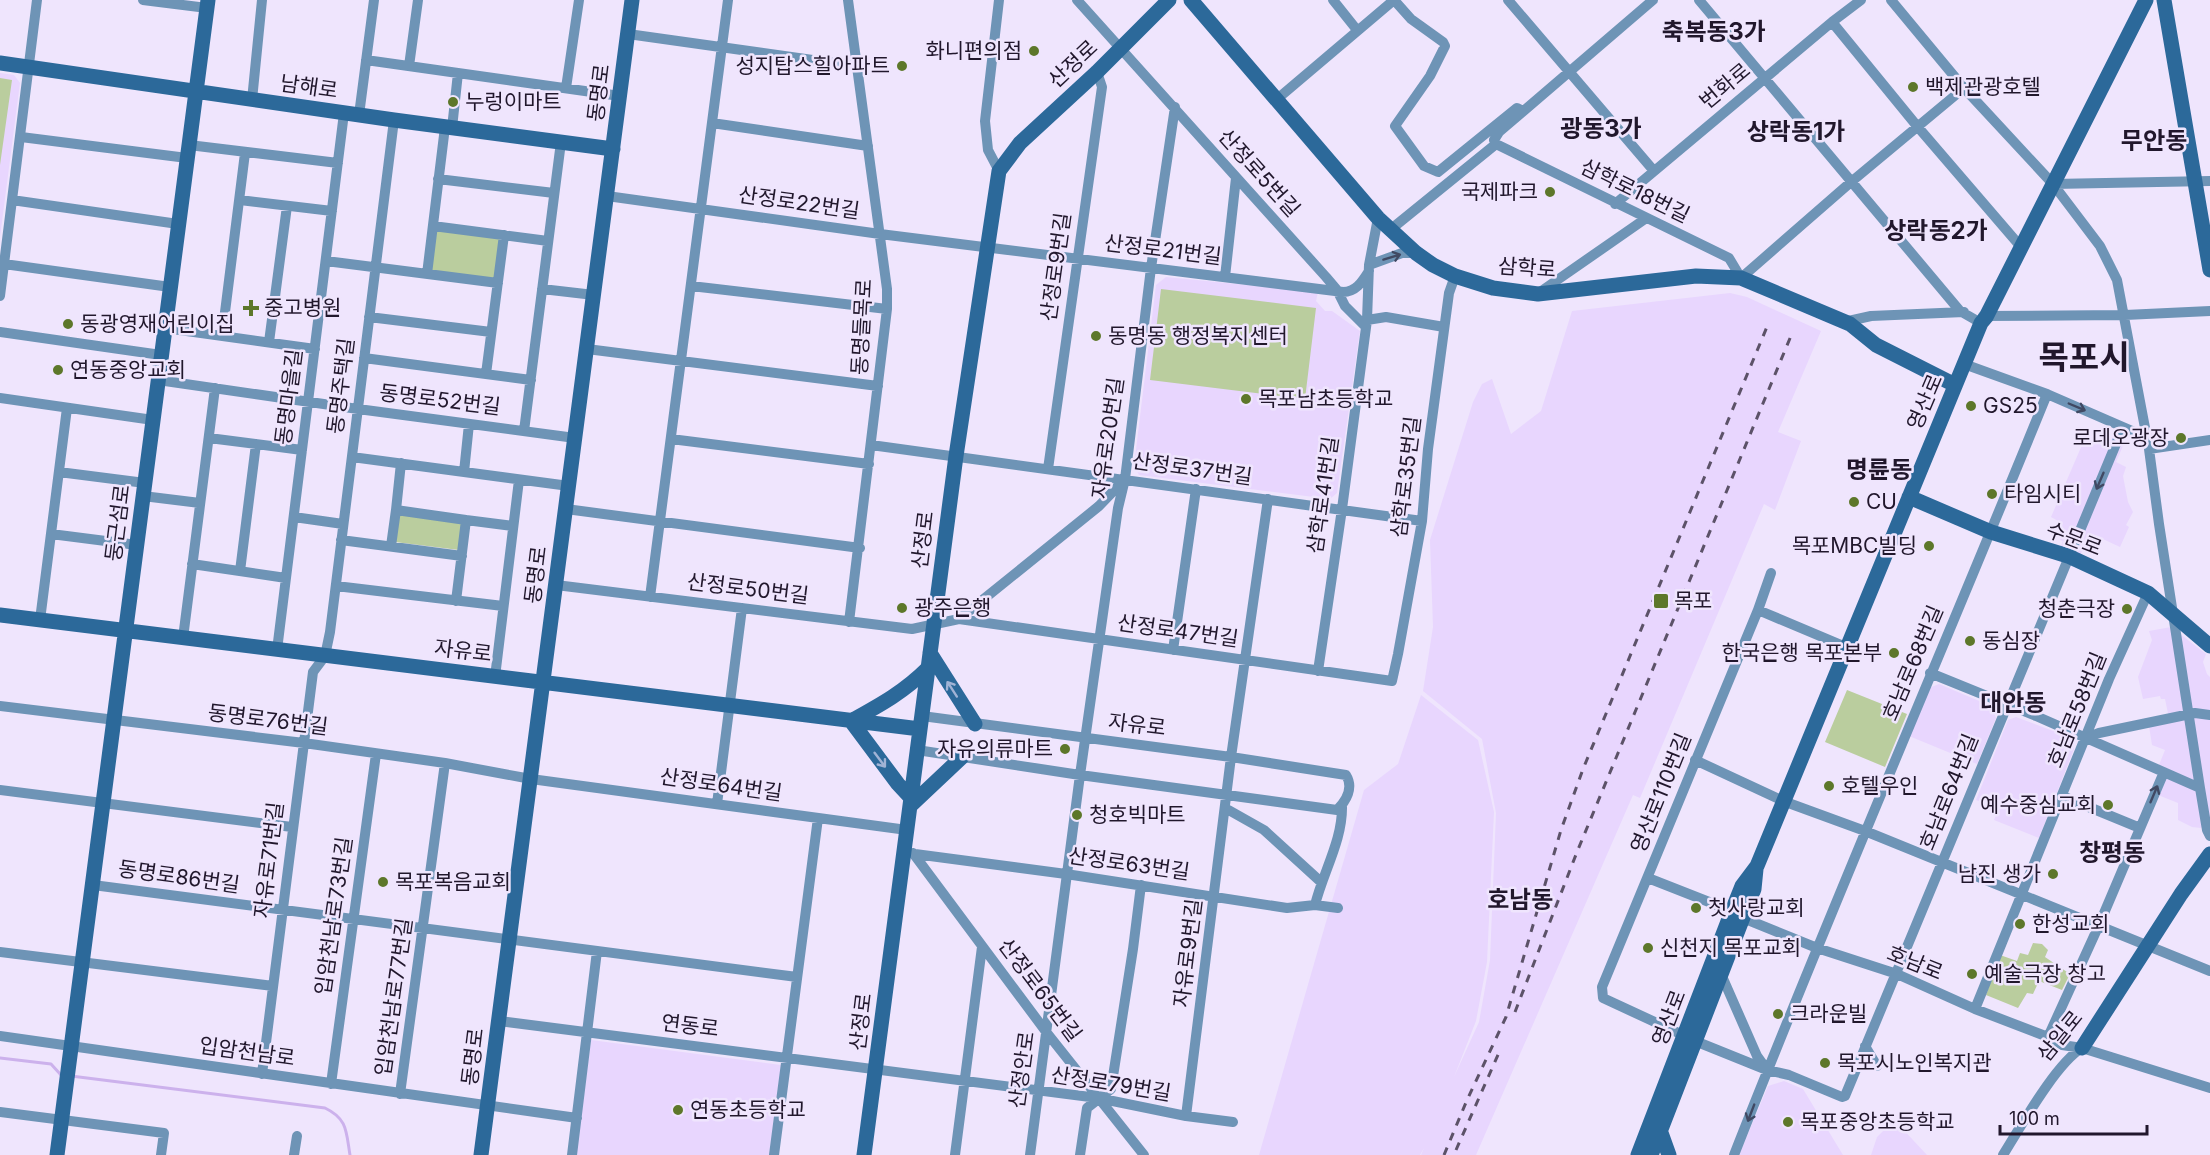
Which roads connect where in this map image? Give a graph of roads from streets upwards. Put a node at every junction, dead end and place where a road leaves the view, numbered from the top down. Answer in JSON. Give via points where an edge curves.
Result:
{"nodes":[{"id":1,"x":37,"y":0,"type":"edge"},
{"id":2,"x":143,"y":0,"type":"edge"},
{"id":3,"x":262,"y":0,"type":"edge"},
{"id":4,"x":374,"y":0,"type":"edge"},
{"id":5,"x":418,"y":0,"type":"edge"},
{"id":6,"x":579,"y":0,"type":"edge"},
{"id":7,"x":632,"y":0,"type":"edge"},
{"id":8,"x":728,"y":0,"type":"edge"},
{"id":9,"x":848,"y":0,"type":"edge"},
{"id":10,"x":999,"y":0,"type":"edge"},
{"id":11,"x":1077,"y":0,"type":"edge"},
{"id":12,"x":1169,"y":0,"type":"edge"},
{"id":13,"x":1191,"y":0,"type":"edge"},
{"id":14,"x":1333,"y":0,"type":"edge"},
{"id":15,"x":1394,"y":0,"type":"edge"},
{"id":16,"x":1508,"y":0,"type":"edge"},
{"id":17,"x":1653,"y":0,"type":"edge"},
{"id":18,"x":1699,"y":0,"type":"edge"},
{"id":19,"x":1861,"y":0,"type":"edge"},
{"id":20,"x":1891,"y":0,"type":"edge"},
{"id":21,"x":2146,"y":0,"type":"edge"},
{"id":22,"x":2164,"y":0,"type":"edge"},
{"id":23,"x":207,"y":4,"type":"edge"},
{"id":24,"x":1832,"y":22,"type":"junction"},
{"id":25,"x":1357,"y":30,"type":"junction"},
{"id":26,"x":628,"y":34,"type":"junction"},
{"id":27,"x":722,"y":47,"type":"junction"},
{"id":28,"x":1121,"y":48,"type":"junction"},
{"id":29,"x":366,"y":60,"type":"junction"},
{"id":30,"x":0,"y":63,"type":"edge"},
{"id":31,"x":409,"y":66,"type":"junction"},
{"id":32,"x":855,"y":66,"type":"junction"},
{"id":33,"x":29,"y":67,"type":"junction"},
{"id":34,"x":1097,"y":72,"type":"junction"},
{"id":35,"x":1569,"y":72,"type":"junction"},
{"id":36,"x":458,"y":73,"type":"junction"},
{"id":37,"x":1765,"y":78,"type":"junction"},
{"id":38,"x":1964,"y":87,"type":"junction"},
{"id":39,"x":566,"y":88,"type":"junction"},
{"id":40,"x":196,"y":91,"type":"junction"},
{"id":41,"x":620,"y":96,"type":"junction"},
{"id":42,"x":252,"y":100,"type":"junction"},
{"id":43,"x":1276,"y":100,"type":"junction"},
{"id":44,"x":1174,"y":106,"type":"junction"},
{"id":45,"x":1523,"y":111,"type":"junction"},
{"id":46,"x":351,"y":114,"type":"junction"},
{"id":47,"x":394,"y":120,"type":"junction"},
{"id":48,"x":712,"y":123,"type":"junction"},
{"id":49,"x":1917,"y":126,"type":"junction"},
{"id":50,"x":448,"y":127,"type":"junction"},
{"id":51,"x":21,"y":137,"type":"junction"},
{"id":52,"x":561,"y":142,"type":"junction"},
{"id":53,"x":1496,"y":144,"type":"junction"},
{"id":54,"x":868,"y":146,"type":"junction"},
{"id":55,"x":613,"y":149,"type":"junction"},
{"id":56,"x":188,"y":152,"type":"junction"},
{"id":57,"x":245,"y":153,"type":"junction"},
{"id":58,"x":338,"y":163,"type":"junction"},
{"id":59,"x":999,"y":171,"type":"junction"},
{"id":60,"x":1654,"y":171,"type":"junction"},
{"id":61,"x":1236,"y":178,"type":"junction"},
{"id":62,"x":438,"y":179,"type":"junction"},
{"id":63,"x":2203,"y":181,"type":"edge"},
{"id":64,"x":1851,"y":182,"type":"junction"},
{"id":65,"x":2053,"y":184,"type":"junction"},
{"id":66,"x":554,"y":193,"type":"junction"},
{"id":67,"x":607,"y":196,"type":"junction"},
{"id":68,"x":12,"y":200,"type":"junction"},
{"id":69,"x":240,"y":200,"type":"junction"},
{"id":70,"x":1615,"y":204,"type":"junction"},
{"id":71,"x":287,"y":206,"type":"junction"},
{"id":72,"x":701,"y":209,"type":"junction"},
{"id":73,"x":332,"y":211,"type":"junction"},
{"id":74,"x":1378,"y":218,"type":"junction"},
{"id":75,"x":1645,"y":219,"type":"junction"},
{"id":76,"x":178,"y":224,"type":"junction"},
{"id":77,"x":433,"y":226,"type":"junction"},
{"id":78,"x":1390,"y":230,"type":"junction"},
{"id":79,"x":880,"y":234,"type":"junction"},
{"id":80,"x":504,"y":235,"type":"junction"},
{"id":81,"x":548,"y":241,"type":"junction"},
{"id":82,"x":2021,"y":247,"type":"junction"},
{"id":83,"x":986,"y":248,"type":"junction"},
{"id":84,"x":1416,"y":253,"type":"junction"},
{"id":85,"x":1077,"y":260,"type":"junction"},
{"id":86,"x":326,"y":261,"type":"junction"},
{"id":87,"x":4,"y":264,"type":"junction"},
{"id":88,"x":375,"y":267,"type":"junction"},
{"id":89,"x":1151,"y":268,"type":"junction"},
{"id":90,"x":1369,"y":268,"type":"junction"},
{"id":91,"x":2210,"y":270,"type":"edge"},
{"id":92,"x":427,"y":274,"type":"junction"},
{"id":93,"x":1455,"y":276,"type":"junction"},
{"id":94,"x":1225,"y":277,"type":"junction"},
{"id":95,"x":1742,"y":278,"type":"junction"},
{"id":96,"x":498,"y":283,"type":"junction"},
{"id":97,"x":691,"y":286,"type":"junction"},
{"id":98,"x":170,"y":287,"type":"junction"},
{"id":99,"x":542,"y":289,"type":"junction"},
{"id":100,"x":1336,"y":290,"type":"junction"},
{"id":101,"x":1538,"y":294,"type":"junction"},
{"id":102,"x":594,"y":295,"type":"junction"},
{"id":103,"x":0,"y":296,"type":"edge"},
{"id":104,"x":887,"y":309,"type":"junction"},
{"id":105,"x":1960,"y":311,"type":"junction"},
{"id":106,"x":2210,"y":311,"type":"edge"},
{"id":107,"x":2125,"y":315,"type":"junction"},
{"id":108,"x":369,"y":317,"type":"junction"},
{"id":109,"x":1983,"y":320,"type":"junction"},
{"id":110,"x":1844,"y":322,"type":"junction"},
{"id":111,"x":1366,"y":323,"type":"junction"},
{"id":112,"x":1444,"y":327,"type":"junction"},
{"id":113,"x":165,"y":328,"type":"junction"},
{"id":114,"x":0,"y":332,"type":"edge"},
{"id":115,"x":491,"y":332,"type":"junction"},
{"id":116,"x":222,"y":336,"type":"junction"},
{"id":117,"x":269,"y":342,"type":"junction"},
{"id":118,"x":315,"y":349,"type":"junction"},
{"id":119,"x":587,"y":349,"type":"junction"},
{"id":120,"x":161,"y":355,"type":"junction"},
{"id":121,"x":364,"y":358,"type":"junction"},
{"id":122,"x":681,"y":361,"type":"junction"},
{"id":123,"x":1964,"y":364,"type":"junction"},
{"id":124,"x":486,"y":374,"type":"junction"},
{"id":125,"x":158,"y":380,"type":"junction"},
{"id":126,"x":531,"y":380,"type":"junction"},
{"id":127,"x":1955,"y":385,"type":"junction"},
{"id":128,"x":878,"y":386,"type":"junction"},
{"id":129,"x":215,"y":388,"type":"junction"},
{"id":130,"x":2047,"y":394,"type":"junction"},
{"id":131,"x":0,"y":398,"type":"edge"},
{"id":132,"x":308,"y":402,"type":"junction"},
{"id":133,"x":67,"y":408,"type":"junction"},
{"id":134,"x":358,"y":409,"type":"junction"},
{"id":135,"x":153,"y":420,"type":"junction"},
{"id":136,"x":469,"y":424,"type":"junction"},
{"id":137,"x":2123,"y":427,"type":"junction"},
{"id":138,"x":524,"y":431,"type":"junction"},
{"id":139,"x":2146,"y":437,"type":"junction"},
{"id":140,"x":209,"y":438,"type":"junction"},
{"id":141,"x":575,"y":438,"type":"junction"},
{"id":142,"x":671,"y":439,"type":"junction"},
{"id":143,"x":2210,"y":440,"type":"edge"},
{"id":144,"x":256,"y":444,"type":"junction"},
{"id":145,"x":871,"y":445,"type":"junction"},
{"id":146,"x":2149,"y":449,"type":"junction"},
{"id":147,"x":302,"y":450,"type":"junction"},
{"id":148,"x":956,"y":456,"type":"junction"},
{"id":149,"x":352,"y":457,"type":"junction"},
{"id":150,"x":401,"y":463,"type":"junction"},
{"id":151,"x":869,"y":464,"type":"junction"},
{"id":152,"x":1048,"y":469,"type":"junction"},
{"id":153,"x":60,"y":472,"type":"junction"},
{"id":154,"x":464,"y":472,"type":"junction"},
{"id":155,"x":1125,"y":479,"type":"junction"},
{"id":156,"x":519,"y":480,"type":"junction"},
{"id":157,"x":569,"y":486,"type":"junction"},
{"id":158,"x":1196,"y":489,"type":"junction"},
{"id":159,"x":144,"y":490,"type":"junction"},
{"id":160,"x":1909,"y":497,"type":"junction"},
{"id":161,"x":1268,"y":499,"type":"junction"},
{"id":162,"x":200,"y":503,"type":"junction"},
{"id":163,"x":566,"y":509,"type":"junction"},
{"id":164,"x":1342,"y":509,"type":"junction"},
{"id":165,"x":396,"y":510,"type":"junction"},
{"id":166,"x":294,"y":517,"type":"junction"},
{"id":167,"x":466,"y":520,"type":"junction"},
{"id":168,"x":660,"y":520,"type":"junction"},
{"id":169,"x":1422,"y":521,"type":"junction"},
{"id":170,"x":343,"y":524,"type":"junction"},
{"id":171,"x":513,"y":526,"type":"junction"},
{"id":172,"x":1991,"y":532,"type":"junction"},
{"id":173,"x":51,"y":534,"type":"junction"},
{"id":174,"x":341,"y":540,"type":"junction"},
{"id":175,"x":137,"y":546,"type":"junction"},
{"id":176,"x":391,"y":546,"type":"junction"},
{"id":177,"x":860,"y":548,"type":"junction"},
{"id":178,"x":462,"y":556,"type":"junction"},
{"id":179,"x":2068,"y":556,"type":"junction"},
{"id":180,"x":192,"y":564,"type":"junction"},
{"id":181,"x":240,"y":571,"type":"junction"},
{"id":182,"x":1771,"y":573,"type":"dead end"},
{"id":183,"x":286,"y":578,"type":"junction"},
{"id":184,"x":556,"y":585,"type":"junction"},
{"id":185,"x":336,"y":586,"type":"junction"},
{"id":186,"x":2148,"y":592,"type":"junction"},
{"id":187,"x":650,"y":597,"type":"junction"},
{"id":188,"x":456,"y":600,"type":"junction"},
{"id":189,"x":503,"y":606,"type":"junction"},
{"id":190,"x":742,"y":608,"type":"junction"},
{"id":191,"x":1758,"y":610,"type":"junction"},
{"id":192,"x":2172,"y":613,"type":"junction"},
{"id":193,"x":0,"y":615,"type":"edge"},
{"id":194,"x":959,"y":619,"type":"junction"},
{"id":195,"x":40,"y":620,"type":"junction"},
{"id":196,"x":849,"y":622,"type":"junction"},
{"id":197,"x":934,"y":624,"type":"junction"},
{"id":198,"x":126,"y":631,"type":"junction"},
{"id":199,"x":183,"y":638,"type":"junction"},
{"id":200,"x":1100,"y":639,"type":"junction"},
{"id":201,"x":2210,"y":646,"type":"edge"},
{"id":202,"x":1846,"y":647,"type":"junction"},
{"id":203,"x":277,"y":650,"type":"junction"},
{"id":204,"x":1173,"y":650,"type":"junction"},
{"id":205,"x":325,"y":656,"type":"junction"},
{"id":206,"x":1245,"y":660,"type":"junction"},
{"id":207,"x":929,"y":661,"type":"junction"},
{"id":208,"x":1318,"y":670,"type":"junction"},
{"id":209,"x":1930,"y":673,"type":"junction"},
{"id":210,"x":495,"y":676,"type":"junction"},
{"id":211,"x":1392,"y":681,"type":"joint"},
{"id":212,"x":543,"y":682,"type":"junction"},
{"id":213,"x":2007,"y":704,"type":"junction"},
{"id":214,"x":0,"y":706,"type":"edge"},
{"id":215,"x":729,"y":706,"type":"junction"},
{"id":216,"x":2190,"y":715,"type":"junction"},
{"id":217,"x":2210,"y":715,"type":"edge"},
{"id":218,"x":114,"y":721,"type":"junction"},
{"id":219,"x":851,"y":721,"type":"junction"},
{"id":220,"x":921,"y":723,"type":"junction"},
{"id":221,"x":975,"y":724,"type":"junction"},
{"id":222,"x":2086,"y":738,"type":"junction"},
{"id":223,"x":1085,"y":740,"type":"junction"},
{"id":224,"x":304,"y":743,"type":"junction"},
{"id":225,"x":917,"y":750,"type":"junction"},
{"id":226,"x":376,"y":754,"type":"junction"},
{"id":227,"x":962,"y":757,"type":"junction"},
{"id":228,"x":1231,"y":758,"type":"junction"},
{"id":229,"x":1695,"y":760,"type":"junction"},
{"id":230,"x":445,"y":763,"type":"junction"},
{"id":231,"x":2164,"y":772,"type":"junction"},
{"id":232,"x":1080,"y":775,"type":"junction"},
{"id":233,"x":531,"y":779,"type":"junction"},
{"id":234,"x":2200,"y":788,"type":"junction"},
{"id":235,"x":0,"y":790,"type":"edge"},
{"id":236,"x":1226,"y":794,"type":"junction"},
{"id":237,"x":2062,"y":796,"type":"junction"},
{"id":238,"x":1783,"y":801,"type":"junction"},
{"id":239,"x":910,"y":802,"type":"junction"},
{"id":240,"x":103,"y":803,"type":"junction"},
{"id":241,"x":717,"y":804,"type":"junction"},
{"id":242,"x":1339,"y":807,"type":"junction"},
{"id":243,"x":1225,"y":808,"type":"junction"},
{"id":244,"x":818,"y":818,"type":"junction"},
{"id":245,"x":292,"y":827,"type":"junction"},
{"id":246,"x":2140,"y":828,"type":"junction"},
{"id":247,"x":907,"y":830,"type":"junction"},
{"id":248,"x":1865,"y":831,"type":"junction"},
{"id":249,"x":2210,"y":836,"type":"edge"},
{"id":250,"x":910,"y":853,"type":"junction"},
{"id":251,"x":2210,"y":854,"type":"edge"},
{"id":252,"x":1942,"y":862,"type":"junction"},
{"id":253,"x":1066,"y":874,"type":"junction"},
{"id":254,"x":1648,"y":878,"type":"junction"},
{"id":255,"x":1321,"y":882,"type":"junction"},
{"id":256,"x":93,"y":885,"type":"junction"},
{"id":257,"x":1141,"y":885,"type":"junction"},
{"id":258,"x":2022,"y":894,"type":"junction"},
{"id":259,"x":1215,"y":896,"type":"junction"},
{"id":260,"x":1315,"y":905,"type":"junction"},
{"id":261,"x":1338,"y":908,"type":"dead end"},
{"id":262,"x":282,"y":910,"type":"junction"},
{"id":263,"x":1737,"y":914,"type":"junction"},
{"id":264,"x":353,"y":919,"type":"junction"},
{"id":265,"x":2099,"y":925,"type":"junction"},
{"id":266,"x":423,"y":928,"type":"junction"},
{"id":267,"x":509,"y":940,"type":"junction"},
{"id":268,"x":2148,"y":945,"type":"junction"},
{"id":269,"x":982,"y":946,"type":"junction"},
{"id":270,"x":1817,"y":948,"type":"junction"},
{"id":271,"x":597,"y":951,"type":"junction"},
{"id":272,"x":0,"y":952,"type":"edge"},
{"id":273,"x":83,"y":962,"type":"junction"},
{"id":274,"x":2210,"y":971,"type":"edge"},
{"id":275,"x":1721,"y":974,"type":"junction"},
{"id":276,"x":1896,"y":974,"type":"junction"},
{"id":277,"x":797,"y":977,"type":"junction"},
{"id":278,"x":273,"y":986,"type":"junction"},
{"id":279,"x":1975,"y":1009,"type":"junction"},
{"id":280,"x":499,"y":1021,"type":"junction"},
{"id":281,"x":587,"y":1033,"type":"junction"},
{"id":282,"x":1047,"y":1033,"type":"junction"},
{"id":283,"x":0,"y":1036,"type":"edge"},
{"id":284,"x":2048,"y":1037,"type":"junction"},
{"id":285,"x":1690,"y":1038,"type":"junction"},
{"id":286,"x":1865,"y":1046,"type":"junction"},
{"id":287,"x":2082,"y":1048,"type":"junction"},
{"id":288,"x":71,"y":1049,"type":"junction"},
{"id":289,"x":787,"y":1059,"type":"junction"},
{"id":290,"x":1876,"y":1066,"type":"dead end"},
{"id":291,"x":876,"y":1070,"type":"junction"},
{"id":292,"x":1767,"y":1070,"type":"junction"},
{"id":293,"x":262,"y":1074,"type":"junction"},
{"id":294,"x":966,"y":1082,"type":"junction"},
{"id":295,"x":331,"y":1084,"type":"junction"},
{"id":296,"x":2210,"y":1088,"type":"edge"},
{"id":297,"x":1039,"y":1092,"type":"junction"},
{"id":298,"x":400,"y":1094,"type":"junction"},
{"id":299,"x":1098,"y":1098,"type":"junction"},
{"id":300,"x":488,"y":1107,"type":"junction"},
{"id":301,"x":0,"y":1112,"type":"edge"},
{"id":302,"x":1186,"y":1116,"type":"junction"},
{"id":303,"x":577,"y":1118,"type":"junction"},
{"id":304,"x":62,"y":1120,"type":"junction"},
{"id":305,"x":1233,"y":1122,"type":"dead end"},
{"id":306,"x":1660,"y":1130,"type":"junction"},
{"id":307,"x":297,"y":1136,"type":"dead end"},
{"id":308,"x":57,"y":1155,"type":"edge"},
{"id":309,"x":161,"y":1155,"type":"edge"},
{"id":310,"x":294,"y":1155,"type":"edge"},
{"id":311,"x":481,"y":1155,"type":"edge"},
{"id":312,"x":572,"y":1155,"type":"edge"},
{"id":313,"x":774,"y":1155,"type":"edge"},
{"id":314,"x":864,"y":1155,"type":"edge"},
{"id":315,"x":955,"y":1155,"type":"edge"},
{"id":316,"x":1030,"y":1155,"type":"edge"},
{"id":317,"x":1080,"y":1155,"type":"edge"},
{"id":318,"x":1144,"y":1155,"type":"edge"},
{"id":319,"x":1638,"y":1155,"type":"edge"},
{"id":320,"x":1651,"y":1155,"type":"edge"},
{"id":321,"x":1669,"y":1155,"type":"edge"},
{"id":322,"x":1734,"y":1155,"type":"edge"},
{"id":323,"x":2003,"y":1155,"type":"edge"}],
"edges":[{"from":1,"to":33,"type":"street"},
{"from":2,"to":23,"type":"street"},
{"from":3,"to":42,"type":"street"},
{"from":4,"to":29,"type":"street","name":"동명마을길"},
{"from":5,"to":31,"type":"street"},
{"from":6,"to":39,"type":"street"},
{"from":7,"to":26,"type":"street","name":"동명로"},
{"from":8,"to":27,"type":"street"},
{"from":9,"to":32,"type":"street","name":"동명들목로"},
{"from":10,"to":59,"type":"street","via":[[985,115],[988,150]]},
{"from":11,"to":28,"type":"street","name":"산정로5번길"},
{"from":12,"to":28,"type":"street","name":"산정로"},
{"from":13,"to":43,"type":"street","name":"삼학로"},
{"from":14,"to":25,"type":"street"},
{"from":15,"to":25,"type":"street"},
{"from":15,"to":45,"type":"street","via":[[1445,46],[1430,76],[1395,126],[1424,166],[1437,172],[1517,108]]},
{"from":16,"to":35,"type":"street"},
{"from":17,"to":35,"type":"street"},
{"from":18,"to":37,"type":"street"},
{"from":19,"to":24,"type":"street","name":"번화로"},
{"from":20,"to":38,"type":"street"},
{"from":21,"to":65,"type":"street","name":"영산로"},
{"from":22,"to":63,"type":"street"},
{"from":23,"to":40,"type":"street","name":"둥근섬로"},
{"from":24,"to":37,"type":"street","name":"번화로"},
{"from":24,"to":49,"type":"street"},
{"from":25,"to":43,"type":"street"},
{"from":26,"to":27,"type":"street"},
{"from":26,"to":41,"type":"street","name":"동명로"},
{"from":27,"to":32,"type":"street"},
{"from":27,"to":48,"type":"street"},
{"from":28,"to":34,"type":"street","name":"산정로"},
{"from":28,"to":44,"type":"street","name":"산정로5번길"},
{"from":29,"to":31,"type":"street"},
{"from":29,"to":46,"type":"street","name":"동명마을길"},
{"from":30,"to":33,"type":"street","name":"남해로"},
{"from":31,"to":36,"type":"street"},
{"from":32,"to":54,"type":"street","name":"동명들목로"},
{"from":33,"to":40,"type":"street","name":"남해로"},
{"from":33,"to":51,"type":"street"},
{"from":34,"to":59,"type":"street","name":"산정로","via":[[1020,143]]},
{"from":34,"to":85,"type":"street","name":"산정로9번길","via":[[1102,87]]},
{"from":35,"to":45,"type":"street"},
{"from":35,"to":60,"type":"street"},
{"from":36,"to":39,"type":"street"},
{"from":36,"to":50,"type":"street"},
{"from":37,"to":60,"type":"street","name":"번화로"},
{"from":37,"to":64,"type":"street"},
{"from":38,"to":49,"type":"street"},
{"from":38,"to":65,"type":"street"},
{"from":39,"to":41,"type":"street"},
{"from":40,"to":42,"type":"street","name":"남해로"},
{"from":40,"to":56,"type":"street","name":"둥근섬로"},
{"from":41,"to":55,"type":"street","name":"동명로"},
{"from":42,"to":46,"type":"street","name":"남해로"},
{"from":43,"to":74,"type":"street","name":"삼학로"},
{"from":44,"to":61,"type":"street","name":"산정로5번길"},
{"from":44,"to":89,"type":"street","name":"자유로20번길"},
{"from":45,"to":53,"type":"street","via":[[1499,132]]},
{"from":46,"to":47,"type":"street","name":"남해로"},
{"from":46,"to":58,"type":"street","name":"동명마을길"},
{"from":47,"to":50,"type":"street","name":"남해로"},
{"from":47,"to":88,"type":"street","name":"동명주택길"},
{"from":48,"to":54,"type":"street"},
{"from":48,"to":72,"type":"street"},
{"from":49,"to":64,"type":"street"},
{"from":49,"to":82,"type":"street"},
{"from":50,"to":52,"type":"street","name":"남해로"},
{"from":50,"to":62,"type":"street"},
{"from":51,"to":56,"type":"street"},
{"from":51,"to":68,"type":"street"},
{"from":52,"to":55,"type":"street","name":"남해로"},
{"from":52,"to":66,"type":"street"},
{"from":53,"to":70,"type":"street","name":"삼학로18번길"},
{"from":53,"to":78,"type":"street"},
{"from":54,"to":79,"type":"street","name":"동명들목로"},
{"from":55,"to":67,"type":"street","name":"동명로"},
{"from":56,"to":57,"type":"street"},
{"from":56,"to":76,"type":"street","name":"둥근섬로"},
{"from":57,"to":58,"type":"street"},
{"from":57,"to":69,"type":"street"},
{"from":58,"to":73,"type":"street","name":"동명마을길"},
{"from":59,"to":83,"type":"street","name":"산정로"},
{"from":60,"to":70,"type":"street","name":"번화로"},
{"from":61,"to":94,"type":"street"},
{"from":61,"to":100,"type":"street","name":"산정로5번길"},
{"from":62,"to":66,"type":"street"},
{"from":62,"to":77,"type":"street"},
{"from":63,"to":65,"type":"street"},
{"from":63,"to":91,"type":"street"},
{"from":64,"to":95,"type":"street"},
{"from":64,"to":105,"type":"street"},
{"from":65,"to":82,"type":"street","name":"영산로"},
{"from":65,"to":107,"type":"street","via":[[2100,246],[2117,280]]},
{"from":66,"to":81,"type":"street"},
{"from":67,"to":72,"type":"street","name":"산정로22번길"},
{"from":67,"to":102,"type":"street","name":"동명로"},
{"from":68,"to":76,"type":"street"},
{"from":68,"to":87,"type":"street"},
{"from":69,"to":71,"type":"street"},
{"from":69,"to":116,"type":"street"},
{"from":70,"to":75,"type":"street","name":"삼학로18번길"},
{"from":71,"to":73,"type":"street"},
{"from":71,"to":117,"type":"street"},
{"from":72,"to":79,"type":"street","name":"산정로22번길"},
{"from":72,"to":97,"type":"street"},
{"from":73,"to":86,"type":"street","name":"동명마을길"},
{"from":74,"to":78,"type":"street","name":"삼학로"},
{"from":74,"to":90,"type":"street","name":"삼학로41번길"},
{"from":75,"to":95,"type":"street","name":"삼학로18번길","via":[[1729,258]]},
{"from":75,"to":101,"type":"street"},
{"from":76,"to":98,"type":"street","name":"둥근섬로"},
{"from":77,"to":80,"type":"street"},
{"from":77,"to":92,"type":"street"},
{"from":78,"to":84,"type":"street","name":"삼학로"},
{"from":79,"to":83,"type":"street","name":"산정로22번길"},
{"from":79,"to":104,"type":"street","name":"동명들목로"},
{"from":80,"to":81,"type":"street"},
{"from":80,"to":96,"type":"street"},
{"from":81,"to":99,"type":"street"},
{"from":82,"to":109,"type":"street","name":"영산로"},
{"from":83,"to":85,"type":"street","name":"산정로21번길"},
{"from":83,"to":148,"type":"street","name":"산정로"},
{"from":90,"to":84,"type":"street","one_way":true,"via":[[1402,253]]},
{"from":84,"to":93,"type":"street","name":"삼학로"},
{"from":85,"to":89,"type":"street","name":"산정로21번길"},
{"from":85,"to":152,"type":"street","name":"산정로9번길"},
{"from":86,"to":88,"type":"street"},
{"from":86,"to":118,"type":"street","name":"동명마을길"},
{"from":87,"to":98,"type":"street"},
{"from":87,"to":103,"type":"street"},
{"from":88,"to":92,"type":"street"},
{"from":88,"to":108,"type":"street","name":"동명주택길"},
{"from":89,"to":94,"type":"street","name":"산정로21번길"},
{"from":89,"to":155,"type":"street","name":"자유로20번길"},
{"from":90,"to":100,"type":"street","via":[[1352,291]]},
{"from":90,"to":111,"type":"street","name":"삼학로41번길"},
{"from":92,"to":96,"type":"street"},
{"from":93,"to":101,"type":"street","name":"삼학로","via":[[1493,288]]},
{"from":93,"to":112,"type":"street","name":"삼학로35번길"},
{"from":94,"to":100,"type":"street","name":"산정로21번길"},
{"from":95,"to":101,"type":"street","name":"삼학로","via":[[1696,276]]},
{"from":95,"to":110,"type":"street","name":"삼학로"},
{"from":96,"to":115,"type":"street"},
{"from":97,"to":104,"type":"street"},
{"from":97,"to":122,"type":"street"},
{"from":98,"to":113,"type":"street","name":"둥근섬로"},
{"from":99,"to":102,"type":"street"},
{"from":99,"to":126,"type":"street"},
{"from":100,"to":111,"type":"street","name":"산정로5번길","via":[[1345,306]]},
{"from":102,"to":119,"type":"street","name":"동명로"},
{"from":104,"to":128,"type":"street","name":"동명들목로"},
{"from":105,"to":109,"type":"street"},
{"from":105,"to":110,"type":"street","via":[[1871,316]]},
{"from":106,"to":107,"type":"street"},
{"from":107,"to":109,"type":"street"},
{"from":107,"to":139,"type":"street"},
{"from":108,"to":115,"type":"street"},
{"from":108,"to":121,"type":"street","name":"동명주택길"},
{"from":109,"to":123,"type":"street","name":"영산로"},
{"from":110,"to":127,"type":"street","name":"삼학로","via":[[1876,345]]},
{"from":111,"to":112,"type":"street","via":[[1386,317]]},
{"from":111,"to":164,"type":"street","name":"삼학로41번길"},
{"from":112,"to":169,"type":"street","name":"삼학로35번길"},
{"from":113,"to":116,"type":"street"},
{"from":113,"to":120,"type":"street","name":"둥근섬로"},
{"from":114,"to":120,"type":"street"},
{"from":115,"to":124,"type":"street"},
{"from":116,"to":117,"type":"street"},
{"from":117,"to":118,"type":"street"},
{"from":118,"to":132,"type":"street","name":"동명마을길"},
{"from":119,"to":122,"type":"street"},
{"from":119,"to":141,"type":"street","name":"동명로"},
{"from":120,"to":125,"type":"street","name":"둥근섬로"},
{"from":121,"to":124,"type":"street"},
{"from":121,"to":134,"type":"street","name":"동명주택길"},
{"from":122,"to":128,"type":"street"},
{"from":122,"to":142,"type":"street"},
{"from":123,"to":127,"type":"street","name":"영산로"},
{"from":123,"to":130,"type":"street"},
{"from":124,"to":126,"type":"street"},
{"from":125,"to":129,"type":"street","name":"동명로52번길"},
{"from":125,"to":135,"type":"street","name":"둥근섬로"},
{"from":126,"to":138,"type":"street"},
{"from":127,"to":160,"type":"street","name":"영산로"},
{"from":128,"to":145,"type":"street","name":"동명들목로"},
{"from":129,"to":132,"type":"street","name":"동명로52번길"},
{"from":129,"to":140,"type":"street"},
{"from":130,"to":137,"type":"street","one_way":true},
{"from":130,"to":172,"type":"street","name":"호남로68번길"},
{"from":131,"to":133,"type":"street"},
{"from":132,"to":134,"type":"street","name":"동명로52번길"},
{"from":132,"to":147,"type":"street","name":"동명마을길"},
{"from":133,"to":135,"type":"street"},
{"from":133,"to":153,"type":"street"},
{"from":134,"to":136,"type":"street","name":"동명로52번길"},
{"from":134,"to":149,"type":"street","name":"동명주택길"},
{"from":135,"to":159,"type":"street","name":"둥근섬로"},
{"from":136,"to":138,"type":"street","name":"동명로52번길"},
{"from":136,"to":154,"type":"street"},
{"from":137,"to":139,"type":"street"},
{"from":137,"to":179,"type":"street","name":"호남로64번길","one_way":true},
{"from":138,"to":141,"type":"street","name":"동명로52번길"},
{"from":139,"to":146,"type":"street"},
{"from":140,"to":144,"type":"street"},
{"from":140,"to":162,"type":"street"},
{"from":141,"to":157,"type":"street","name":"동명로"},
{"from":142,"to":151,"type":"street"},
{"from":142,"to":168,"type":"street"},
{"from":143,"to":146,"type":"street"},
{"from":144,"to":147,"type":"street"},
{"from":144,"to":181,"type":"street"},
{"from":145,"to":148,"type":"street","name":"산정로37번길"},
{"from":145,"to":151,"type":"street","name":"동명들목로"},
{"from":146,"to":192,"type":"street"},
{"from":147,"to":166,"type":"street","name":"동명마을길"},
{"from":148,"to":152,"type":"street","name":"산정로37번길"},
{"from":148,"to":197,"type":"street","name":"산정로"},
{"from":149,"to":150,"type":"street"},
{"from":149,"to":170,"type":"street","name":"동명주택길"},
{"from":150,"to":154,"type":"street"},
{"from":150,"to":165,"type":"street"},
{"from":151,"to":177,"type":"street","name":"동명들목로"},
{"from":152,"to":155,"type":"street","name":"산정로37번길"},
{"from":153,"to":159,"type":"street"},
{"from":153,"to":173,"type":"street"},
{"from":154,"to":156,"type":"street"},
{"from":155,"to":158,"type":"street","name":"산정로37번길"},
{"from":155,"to":194,"type":"street","via":[[1099,506]]},
{"from":155,"to":200,"type":"street","name":"자유로20번길"},
{"from":156,"to":157,"type":"street"},
{"from":156,"to":171,"type":"street"},
{"from":157,"to":163,"type":"street","name":"동명로"},
{"from":158,"to":161,"type":"street","name":"산정로37번길"},
{"from":158,"to":204,"type":"street"},
{"from":159,"to":162,"type":"street"},
{"from":159,"to":175,"type":"street","name":"둥근섬로"},
{"from":160,"to":172,"type":"street","name":"수문로"},
{"from":160,"to":202,"type":"street","name":"영산로"},
{"from":161,"to":164,"type":"street","name":"산정로37번길"},
{"from":161,"to":206,"type":"street","name":"자유로9번길"},
{"from":162,"to":180,"type":"street"},
{"from":163,"to":168,"type":"street"},
{"from":163,"to":184,"type":"street","name":"동명로"},
{"from":164,"to":169,"type":"street","name":"산정로37번길"},
{"from":164,"to":208,"type":"street","name":"삼학로41번길"},
{"from":165,"to":167,"type":"street"},
{"from":165,"to":176,"type":"street"},
{"from":166,"to":170,"type":"street"},
{"from":166,"to":183,"type":"street","name":"동명마을길"},
{"from":167,"to":171,"type":"street"},
{"from":167,"to":178,"type":"street"},
{"from":168,"to":177,"type":"street"},
{"from":168,"to":187,"type":"street"},
{"from":169,"to":211,"type":"street","name":"삼학로35번길"},
{"from":170,"to":174,"type":"street","name":"동명주택길"},
{"from":171,"to":189,"type":"street"},
{"from":172,"to":179,"type":"street","name":"수문로"},
{"from":172,"to":209,"type":"street","name":"호남로68번길"},
{"from":173,"to":175,"type":"street"},
{"from":173,"to":195,"type":"street"},
{"from":174,"to":176,"type":"street"},
{"from":174,"to":185,"type":"street","name":"동명주택길"},
{"from":175,"to":198,"type":"street","name":"둥근섬로"},
{"from":176,"to":178,"type":"street"},
{"from":177,"to":196,"type":"street","name":"동명들목로"},
{"from":178,"to":188,"type":"street"},
{"from":179,"to":186,"type":"street","name":"수문로"},
{"from":179,"to":213,"type":"street","name":"호남로64번길"},
{"from":180,"to":181,"type":"street"},
{"from":180,"to":199,"type":"street"},
{"from":181,"to":183,"type":"street"},
{"from":182,"to":191,"type":"street","name":"영산로110번길"},
{"from":183,"to":203,"type":"street","name":"동명마을길"},
{"from":184,"to":187,"type":"street","name":"산정로50번길"},
{"from":184,"to":212,"type":"street","name":"동명로"},
{"from":185,"to":188,"type":"street"},
{"from":185,"to":205,"type":"street","name":"동명주택길"},
{"from":186,"to":192,"type":"street","name":"수문로"},
{"from":186,"to":222,"type":"street","name":"호남로58번길"},
{"from":187,"to":190,"type":"street","name":"산정로50번길"},
{"from":188,"to":189,"type":"street"},
{"from":189,"to":210,"type":"street"},
{"from":190,"to":196,"type":"street","name":"산정로50번길"},
{"from":190,"to":215,"type":"street"},
{"from":191,"to":202,"type":"street"},
{"from":191,"to":229,"type":"street","name":"영산로110번길"},
{"from":192,"to":201,"type":"street","name":"수문로"},
{"from":192,"to":216,"type":"street"},
{"from":193,"to":195,"type":"street","name":"자유로"},
{"from":194,"to":197,"type":"street","name":"산정로50번길"},
{"from":194,"to":200,"type":"street","name":"산정로47번길"},
{"from":195,"to":198,"type":"street","name":"자유로"},
{"from":196,"to":197,"type":"street","name":"산정로50번길","via":[[912,629]]},
{"from":197,"to":207,"type":"street","name":"산정로"},
{"from":198,"to":199,"type":"street","name":"자유로"},
{"from":198,"to":218,"type":"street","name":"둥근섬로"},
{"from":199,"to":203,"type":"street","name":"자유로"},
{"from":200,"to":204,"type":"street","name":"산정로47번길"},
{"from":200,"to":223,"type":"street","name":"자유로20번길"},
{"from":202,"to":238,"type":"street","name":"영산로"},
{"from":203,"to":205,"type":"street","name":"자유로"},
{"from":204,"to":206,"type":"street","name":"산정로47번길"},
{"from":205,"to":210,"type":"street","name":"자유로"},
{"from":205,"to":224,"type":"street","name":"자유로71번길","via":[[313,672]]},
{"from":206,"to":208,"type":"street","name":"산정로47번길"},
{"from":206,"to":228,"type":"street","name":"자유로9번길"},
{"from":207,"to":219,"type":"street","via":[[911,686]]},
{"from":207,"to":220,"type":"street","name":"산정로"},
{"from":221,"to":207,"type":"street","one_way":true},
{"from":208,"to":211,"type":"street","name":"산정로47번길"},
{"from":209,"to":213,"type":"street"},
{"from":209,"to":248,"type":"street","name":"호남로68번길"},
{"from":210,"to":212,"type":"street","name":"자유로"},
{"from":212,"to":215,"type":"street","name":"자유로"},
{"from":212,"to":233,"type":"street","name":"동명로"},
{"from":213,"to":222,"type":"street"},
{"from":213,"to":252,"type":"street","name":"호남로64번길"},
{"from":214,"to":218,"type":"street","name":"동명로76번길"},
{"from":215,"to":219,"type":"street","name":"자유로"},
{"from":215,"to":241,"type":"street"},
{"from":216,"to":217,"type":"street"},
{"from":216,"to":222,"type":"street"},
{"from":216,"to":234,"type":"street"},
{"from":218,"to":224,"type":"street","name":"동명로76번길"},
{"from":218,"to":240,"type":"street","name":"둥근섬로"},
{"from":219,"to":220,"type":"street","name":"자유로"},
{"from":219,"to":239,"type":"street","one_way":true},
{"from":220,"to":221,"type":"street","name":"자유로"},
{"from":220,"to":225,"type":"street","name":"산정로"},
{"from":221,"to":223,"type":"street","name":"자유로"},
{"from":222,"to":231,"type":"street"},
{"from":222,"to":237,"type":"street","name":"호남로58번길"},
{"from":223,"to":228,"type":"street","name":"자유로"},
{"from":223,"to":232,"type":"street","name":"자유로20번길"},
{"from":224,"to":226,"type":"street","name":"동명로76번길"},
{"from":224,"to":245,"type":"street","name":"자유로71번길"},
{"from":225,"to":227,"type":"street"},
{"from":225,"to":239,"type":"street","name":"산정로"},
{"from":226,"to":230,"type":"street","name":"동명로76번길"},
{"from":226,"to":264,"type":"street","name":"입암천남로73번길"},
{"from":227,"to":232,"type":"street"},
{"from":227,"to":239,"type":"street"},
{"from":228,"to":236,"type":"street","name":"자유로9번길"},
{"from":228,"to":242,"type":"street","name":"자유로","via":[[1346,776],[1346,801]]},
{"from":229,"to":238,"type":"street"},
{"from":229,"to":254,"type":"street","name":"영산로110번길"},
{"from":230,"to":233,"type":"street","name":"동명로76번길"},
{"from":230,"to":266,"type":"street","name":"입암천남로77번길"},
{"from":231,"to":234,"type":"street"},
{"from":246,"to":231,"type":"street","one_way":true},
{"from":232,"to":236,"type":"street"},
{"from":232,"to":253,"type":"street","name":"산정안로"},
{"from":233,"to":241,"type":"street","name":"산정로64번길"},
{"from":233,"to":267,"type":"street","name":"동명로"},
{"from":234,"to":249,"type":"street"},
{"from":235,"to":240,"type":"street"},
{"from":236,"to":242,"type":"street"},
{"from":236,"to":243,"type":"street","name":"자유로9번길"},
{"from":237,"to":246,"type":"street"},
{"from":237,"to":258,"type":"street","name":"호남로58번길"},
{"from":238,"to":248,"type":"street"},
{"from":238,"to":263,"type":"street","name":"영산로","via":[[1757,866],[1754,889]]},
{"from":239,"to":247,"type":"street","name":"산정로"},
{"from":240,"to":245,"type":"street"},
{"from":240,"to":256,"type":"street","name":"둥근섬로"},
{"from":241,"to":244,"type":"street","name":"산정로64번길"},
{"from":242,"to":255,"type":"street","via":[[1342,817],[1330,864]]},
{"from":243,"to":255,"type":"street","via":[[1264,830]]},
{"from":243,"to":259,"type":"street","name":"자유로9번길"},
{"from":244,"to":247,"type":"street","name":"산정로64번길"},
{"from":244,"to":277,"type":"street"},
{"from":245,"to":262,"type":"street","name":"자유로71번길"},
{"from":246,"to":265,"type":"street"},
{"from":247,"to":250,"type":"street","name":"산정로"},
{"from":248,"to":252,"type":"street"},
{"from":248,"to":270,"type":"street","name":"호남로68번길"},
{"from":250,"to":253,"type":"street","name":"산정로63번길"},
{"from":250,"to":269,"type":"street","name":"산정로65번길"},
{"from":250,"to":291,"type":"street","name":"산정로"},
{"from":251,"to":268,"type":"street","name":"삼일로"},
{"from":252,"to":258,"type":"street"},
{"from":252,"to":276,"type":"street","name":"호남로64번길"},
{"from":253,"to":257,"type":"street","name":"산정로63번길"},
{"from":253,"to":282,"type":"street","name":"산정안로"},
{"from":254,"to":263,"type":"street","name":"호남로"},
{"from":254,"to":285,"type":"street","name":"영산로110번길","via":[[1604,982],[1603,998]]},
{"from":255,"to":260,"type":"street"},
{"from":256,"to":262,"type":"street","name":"동명로86번길"},
{"from":256,"to":273,"type":"street","name":"둥근섬로"},
{"from":257,"to":259,"type":"street","name":"산정로63번길"},
{"from":257,"to":299,"type":"street","via":[[1111,1089]]},
{"from":258,"to":265,"type":"street"},
{"from":258,"to":279,"type":"street","name":"호남로58번길"},
{"from":259,"to":260,"type":"street","name":"산정로63번길","via":[[1287,908]]},
{"from":259,"to":302,"type":"street","name":"자유로9번길"},
{"from":260,"to":261,"type":"street","name":"산정로63번길"},
{"from":262,"to":264,"type":"street","name":"동명로86번길"},
{"from":262,"to":278,"type":"street","name":"자유로71번길"},
{"from":263,"to":270,"type":"street","name":"호남로"},
{"from":263,"to":275,"type":"street","name":"영산로"},
{"from":263,"to":285,"type":"street","name":"영산로"},
{"from":264,"to":266,"type":"street","name":"동명로86번길"},
{"from":264,"to":295,"type":"street","name":"입암천남로73번길"},
{"from":265,"to":268,"type":"street"},
{"from":265,"to":284,"type":"street"},
{"from":266,"to":267,"type":"street","name":"동명로86번길"},
{"from":266,"to":298,"type":"street","name":"입암천남로77번길"},
{"from":267,"to":271,"type":"street","name":"동명로86번길"},
{"from":267,"to":280,"type":"street","name":"동명로"},
{"from":268,"to":274,"type":"street"},
{"from":268,"to":287,"type":"street","name":"삼일로"},
{"from":269,"to":282,"type":"street","name":"산정로65번길"},
{"from":269,"to":294,"type":"street"},
{"from":270,"to":276,"type":"street","name":"호남로"},
{"from":270,"to":292,"type":"street","name":"호남로68번길"},
{"from":271,"to":277,"type":"street","name":"동명로86번길"},
{"from":271,"to":281,"type":"street"},
{"from":272,"to":273,"type":"street"},
{"from":273,"to":278,"type":"street"},
{"from":273,"to":288,"type":"street","name":"둥근섬로"},
{"from":275,"to":285,"type":"street","name":"영산로"},
{"from":275,"to":292,"type":"street"},
{"from":276,"to":279,"type":"street","name":"호남로"},
{"from":276,"to":286,"type":"street","name":"호남로64번길"},
{"from":277,"to":289,"type":"street"},
{"from":278,"to":293,"type":"street","name":"자유로71번길"},
{"from":279,"to":284,"type":"street","name":"호남로"},
{"from":280,"to":281,"type":"street","name":"연동로"},
{"from":280,"to":300,"type":"street","name":"동명로"},
{"from":281,"to":289,"type":"street","name":"연동로"},
{"from":281,"to":303,"type":"street"},
{"from":282,"to":297,"type":"street","name":"산정안로"},
{"from":282,"to":299,"type":"street","name":"산정로65번길"},
{"from":283,"to":288,"type":"street","name":"입암천남로"},
{"from":284,"to":287,"type":"street","name":"호남로","via":[[2062,1045]]},
{"from":285,"to":292,"type":"street"},
{"from":285,"to":306,"type":"street","name":"영산로"},
{"from":285,"to":319,"type":"street","name":"영산로"},
{"from":286,"to":290,"type":"street"},
{"from":286,"to":292,"type":"street","name":"호남로64번길","via":[[1842,1097]]},
{"from":287,"to":296,"type":"street","name":"호남로"},
{"from":287,"to":323,"type":"street","name":"삼일로","via":[[2054,1077]]},
{"from":288,"to":293,"type":"street","name":"입암천남로"},
{"from":288,"to":304,"type":"street","name":"둥근섬로"},
{"from":289,"to":291,"type":"street","name":"연동로"},
{"from":289,"to":313,"type":"street"},
{"from":291,"to":294,"type":"street","name":"산정로79번길"},
{"from":291,"to":314,"type":"street","name":"산정로"},
{"from":292,"to":322,"type":"street","name":"호남로68번길","one_way":true},
{"from":293,"to":295,"type":"street","name":"입암천남로"},
{"from":294,"to":297,"type":"street","name":"산정로79번길"},
{"from":294,"to":315,"type":"street"},
{"from":295,"to":298,"type":"street","name":"입암천남로"},
{"from":297,"to":299,"type":"street","name":"산정로79번길"},
{"from":297,"to":316,"type":"street","name":"산정안로"},
{"from":298,"to":300,"type":"street","name":"입암천남로"},
{"from":299,"to":302,"type":"street","name":"산정로79번길"},
{"from":299,"to":317,"type":"street","via":[[1087,1108]]},
{"from":299,"to":318,"type":"street","name":"산정로65번길"},
{"from":300,"to":303,"type":"street","name":"입암천남로"},
{"from":300,"to":311,"type":"street","name":"동명로"},
{"from":301,"to":304,"type":"street"},
{"from":302,"to":305,"type":"street","name":"산정로79번길"},
{"from":303,"to":312,"type":"street"},
{"from":304,"to":308,"type":"street"},
{"from":304,"to":309,"type":"street","via":[[164,1133]]},
{"from":306,"to":320,"type":"street","name":"영산로"},
{"from":306,"to":321,"type":"street"},
{"from":307,"to":310,"type":"street"}]}
